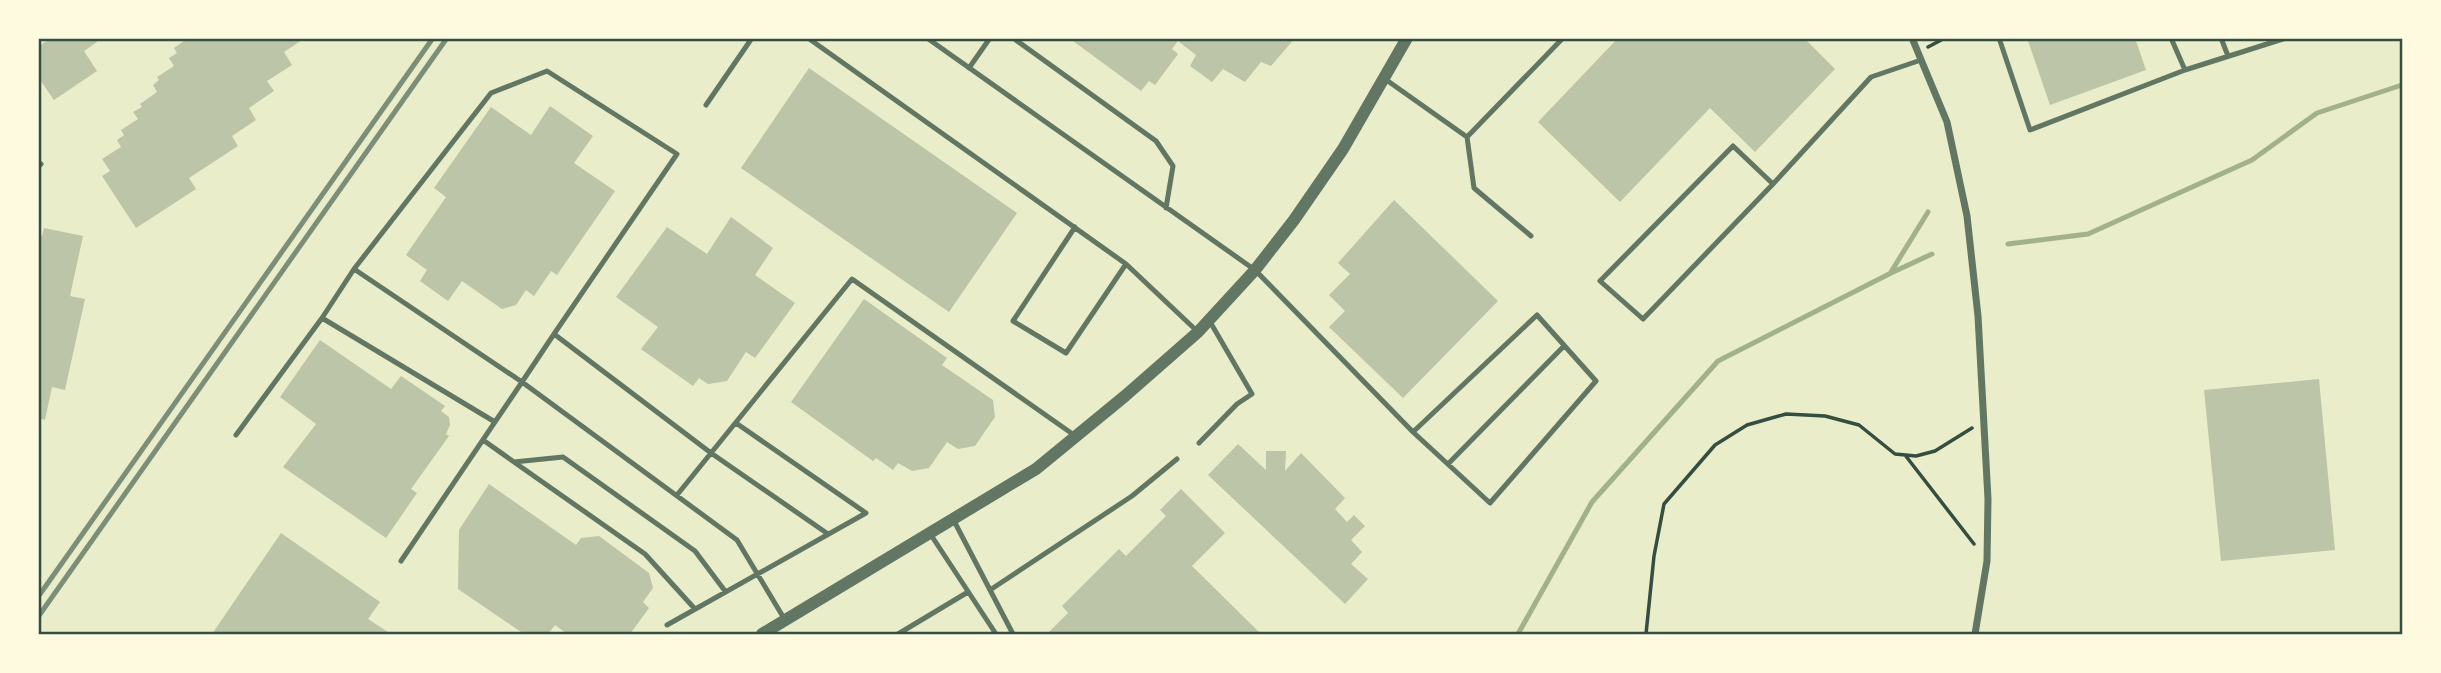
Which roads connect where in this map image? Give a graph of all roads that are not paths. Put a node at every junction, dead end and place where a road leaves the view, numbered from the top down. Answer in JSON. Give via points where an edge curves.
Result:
{"nodes":[{"id":1,"x":752,"y":38,"type":"edge"},
{"id":2,"x":808,"y":38,"type":"edge"},
{"id":3,"x":927,"y":38,"type":"edge"},
{"id":4,"x":990,"y":38,"type":"edge"},
{"id":5,"x":1013,"y":38,"type":"edge"},
{"id":6,"x":1408,"y":38,"type":"edge"},
{"id":7,"x":1563,"y":38,"type":"edge"},
{"id":8,"x":1912,"y":38,"type":"edge"},
{"id":9,"x":1999,"y":38,"type":"edge"},
{"id":10,"x":2171,"y":38,"type":"edge"},
{"id":11,"x":2221,"y":38,"type":"edge"},
{"id":12,"x":2286,"y":38,"type":"edge"},
{"id":13,"x":1919,"y":56,"type":"junction"},
{"id":14,"x":2228,"y":57,"type":"junction"},
{"id":15,"x":969,"y":68,"type":"junction"},
{"id":16,"x":2185,"y":70,"type":"junction"},
{"id":17,"x":1385,"y":79,"type":"junction"},
{"id":18,"x":706,"y":105,"type":"dead end"},
{"id":19,"x":1467,"y":137,"type":"junction"},
{"id":20,"x":1773,"y":184,"type":"junction"},
{"id":21,"x":1166,"y":208,"type":"junction"},
{"id":22,"x":1075,"y":227,"type":"junction"},
{"id":23,"x":1531,"y":236,"type":"dead end"},
{"id":24,"x":1126,"y":264,"type":"junction"},
{"id":25,"x":354,"y":268,"type":"junction"},
{"id":26,"x":1255,"y":270,"type":"junction"},
{"id":27,"x":322,"y":318,"type":"junction"},
{"id":28,"x":1209,"y":320,"type":"junction"},
{"id":29,"x":1198,"y":332,"type":"junction"},
{"id":30,"x":554,"y":334,"type":"junction"},
{"id":31,"x":1564,"y":346,"type":"junction"},
{"id":32,"x":522,"y":382,"type":"junction"},
{"id":33,"x":495,"y":422,"type":"junction"},
{"id":34,"x":736,"y":423,"type":"junction"},
{"id":35,"x":1413,"y":432,"type":"junction"},
{"id":36,"x":236,"y":435,"type":"dead end"},
{"id":37,"x":1075,"y":435,"type":"junction"},
{"id":38,"x":483,"y":440,"type":"junction"},
{"id":39,"x":1199,"y":443,"type":"dead end"},
{"id":40,"x":712,"y":453,"type":"junction"},
{"id":41,"x":1177,"y":459,"type":"dead end"},
{"id":42,"x":514,"y":462,"type":"junction"},
{"id":43,"x":1448,"y":464,"type":"junction"},
{"id":44,"x":677,"y":495,"type":"junction"},
{"id":45,"x":953,"y":519,"type":"junction"},
{"id":46,"x":828,"y":534,"type":"junction"},
{"id":47,"x":930,"y":534,"type":"junction"},
{"id":48,"x":401,"y":561,"type":"dead end"},
{"id":49,"x":757,"y":573,"type":"junction"},
{"id":50,"x":990,"y":590,"type":"junction"},
{"id":51,"x":725,"y":591,"type":"junction"},
{"id":52,"x":968,"y":592,"type":"junction"},
{"id":53,"x":695,"y":609,"type":"junction"},
{"id":54,"x":785,"y":620,"type":"junction"},
{"id":55,"x":667,"y":625,"type":"dead end"},
{"id":56,"x":762,"y":635,"type":"edge"},
{"id":57,"x":898,"y":635,"type":"edge"},
{"id":58,"x":996,"y":635,"type":"edge"},
{"id":59,"x":1013,"y":635,"type":"edge"},
{"id":60,"x":1975,"y":635,"type":"edge"}],
"edges":[{"from":1,"to":18,"type":"lane"},
{"from":2,"to":22,"type":"lane"},
{"from":3,"to":15,"type":"lane"},
{"from":4,"to":15,"type":"lane"},
{"from":5,"to":21,"type":"lane","via":[[1156,141],[1172,166]]},
{"from":6,"to":17,"type":"street"},
{"from":7,"to":19,"type":"lane"},
{"from":8,"to":13,"type":"street"},
{"from":9,"to":16,"type":"lane","via":[[2030,130]]},
{"from":10,"to":16,"type":"lane"},
{"from":11,"to":14,"type":"lane"},
{"from":12,"to":14,"type":"lane"},
{"from":13,"to":20,"type":"lane","via":[[1871,77]]},
{"from":13,"to":60,"type":"street","via":[[1947,122],[1967,216],[1978,316],[1988,499],[1987,561]]},
{"from":14,"to":16,"type":"lane"},
{"from":15,"to":21,"type":"lane"},
{"from":17,"to":19,"type":"lane"},
{"from":17,"to":26,"type":"street","via":[[1343,149]]},
{"from":19,"to":23,"type":"lane","via":[[1474,188]]},
{"from":20,"to":20,"type":"lane","via":[[1643,319],[1600,281],[1733,146]]},
{"from":21,"to":26,"type":"lane"},
{"from":22,"to":24,"type":"lane"},
{"from":22,"to":24,"type":"lane","via":[[1013,321],[1066,353]]},
{"from":24,"to":29,"type":"lane"},
{"from":25,"to":27,"type":"lane"},
{"from":25,"to":30,"type":"lane","via":[[491,93],[547,71],[677,154]]},
{"from":25,"to":32,"type":"lane"},
{"from":26,"to":28,"type":"street"},
{"from":26,"to":35,"type":"lane"},
{"from":27,"to":33,"type":"lane"},
{"from":27,"to":36,"type":"lane"},
{"from":28,"to":29,"type":"street"},
{"from":28,"to":39,"type":"lane","via":[[1252,394]]},
{"from":29,"to":37,"type":"street"},
{"from":30,"to":32,"type":"lane"},
{"from":30,"to":40,"type":"lane"},
{"from":31,"to":35,"type":"lane","via":[[1537,315]]},
{"from":31,"to":43,"type":"lane"},
{"from":31,"to":43,"type":"lane","via":[[1596,381],[1490,503]]},
{"from":32,"to":33,"type":"lane"},
{"from":32,"to":44,"type":"lane"},
{"from":33,"to":38,"type":"lane"},
{"from":34,"to":37,"type":"lane","via":[[852,279]]},
{"from":34,"to":40,"type":"lane"},
{"from":34,"to":46,"type":"lane","via":[[866,513]]},
{"from":35,"to":43,"type":"lane"},
{"from":37,"to":45,"type":"street","via":[[1035,469]]},
{"from":38,"to":42,"type":"lane"},
{"from":38,"to":48,"type":"lane"},
{"from":40,"to":44,"type":"lane"},
{"from":40,"to":46,"type":"lane"},
{"from":41,"to":50,"type":"lane","via":[[1132,496]]},
{"from":42,"to":51,"type":"lane","via":[[563,457],[695,551]]},
{"from":42,"to":53,"type":"lane","via":[[645,554]]},
{"from":44,"to":49,"type":"lane","via":[[737,540]]},
{"from":45,"to":47,"type":"street"},
{"from":45,"to":50,"type":"lane"},
{"from":46,"to":49,"type":"lane"},
{"from":47,"to":52,"type":"lane"},
{"from":47,"to":54,"type":"street"},
{"from":49,"to":51,"type":"lane"},
{"from":49,"to":54,"type":"lane"},
{"from":50,"to":59,"type":"lane"},
{"from":51,"to":53,"type":"lane"},
{"from":52,"to":57,"type":"lane"},
{"from":52,"to":58,"type":"lane"},
{"from":53,"to":55,"type":"lane"},
{"from":54,"to":56,"type":"street"}]}
